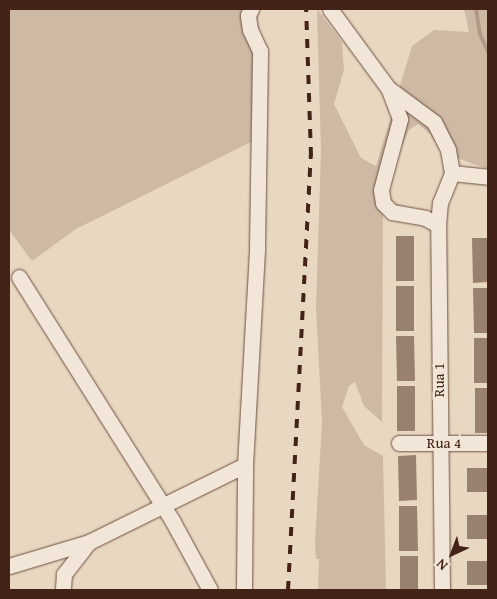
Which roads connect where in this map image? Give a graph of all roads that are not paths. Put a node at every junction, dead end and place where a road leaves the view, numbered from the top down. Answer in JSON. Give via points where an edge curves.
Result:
{"nodes":[{"id":1,"x":251,"y":9,"type":"edge"},
{"id":2,"x":330,"y":9,"type":"edge"},
{"id":3,"x":388,"y":88,"type":"junction"},
{"id":4,"x":452,"y":173,"type":"junction"},
{"id":5,"x":488,"y":177,"type":"edge"},
{"id":6,"x":438,"y":224,"type":"junction"},
{"id":7,"x":19,"y":277,"type":"dead end"},
{"id":8,"x":399,"y":443,"type":"dead end"},
{"id":9,"x":439,"y":443,"type":"junction"},
{"id":10,"x":488,"y":443,"type":"edge"},
{"id":11,"x":245,"y":465,"type":"junction"},
{"id":12,"x":163,"y":506,"type":"junction"},
{"id":13,"x":89,"y":542,"type":"junction"},
{"id":14,"x":9,"y":566,"type":"edge"},
{"id":15,"x":63,"y":590,"type":"edge"},
{"id":16,"x":210,"y":590,"type":"edge"},
{"id":17,"x":244,"y":590,"type":"edge"},
{"id":18,"x":442,"y":590,"type":"edge"}],
"edges":[{"from":1,"to":11,"type":"street","via":[[248,15],[250,30],[260,51],[257,247]]},
{"from":2,"to":3,"type":"street"},
{"from":3,"to":4,"type":"street","via":[[434,122],[448,150]]},
{"from":3,"to":6,"type":"street","via":[[400,118],[381,190],[383,203],[392,212],[425,218]]},
{"from":4,"to":5,"type":"street"},
{"from":4,"to":6,"type":"street","name":"Rua 1","via":[[440,203]]},
{"from":6,"to":9,"type":"street","name":"Rua 1"},
{"from":7,"to":12,"type":"street"},
{"from":8,"to":9,"type":"street","name":"Rua 4"},
{"from":9,"to":10,"type":"street","name":"Rua 4"},
{"from":9,"to":18,"type":"street","name":"Rua 1"},
{"from":11,"to":12,"type":"street"},
{"from":11,"to":17,"type":"street"},
{"from":12,"to":13,"type":"street"},
{"from":12,"to":16,"type":"street"},
{"from":13,"to":14,"type":"street"},
{"from":13,"to":15,"type":"street","via":[[64,574]]}]}
